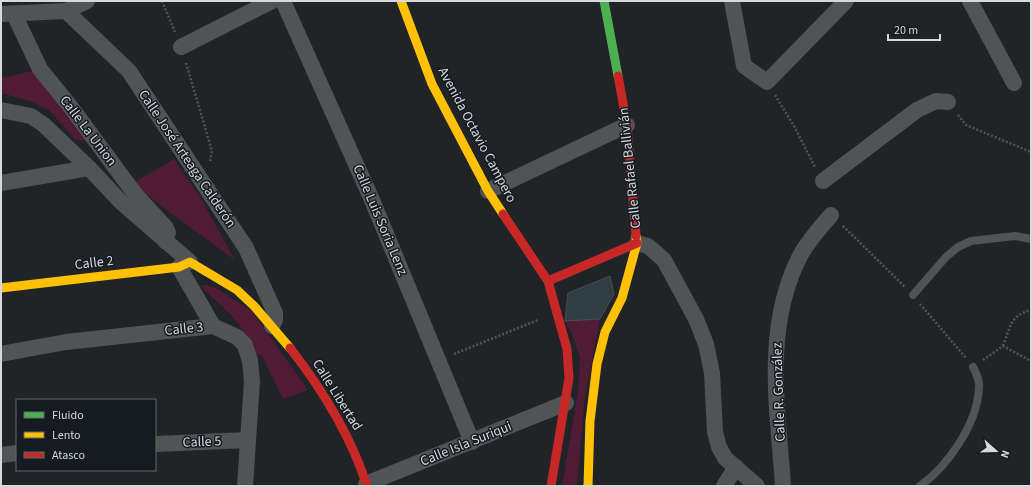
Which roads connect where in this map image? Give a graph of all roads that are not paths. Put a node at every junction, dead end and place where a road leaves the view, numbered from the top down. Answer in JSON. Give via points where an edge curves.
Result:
{"nodes":[{"id":1,"x":87,"y":1,"type":"edge"},
{"id":2,"x":272,"y":1,"type":"edge"},
{"id":3,"x":283,"y":1,"type":"edge"},
{"id":4,"x":401,"y":1,"type":"edge"},
{"id":5,"x":604,"y":1,"type":"edge"},
{"id":6,"x":732,"y":1,"type":"edge"},
{"id":7,"x":846,"y":1,"type":"edge"},
{"id":8,"x":970,"y":1,"type":"edge"},
{"id":9,"x":66,"y":12,"type":"junction"},
{"id":10,"x":7,"y":14,"type":"edge"},
{"id":11,"x":181,"y":47,"type":"road end"},
{"id":12,"x":1014,"y":83,"type":"dead end"},
{"id":13,"x":948,"y":102,"type":"road end"},
{"id":14,"x":1,"y":110,"type":"edge"},
{"id":15,"x":627,"y":125,"type":"junction"},
{"id":16,"x":89,"y":168,"type":"junction"},
{"id":17,"x":823,"y":182,"type":"road end"},
{"id":18,"x":1,"y":183,"type":"edge"},
{"id":19,"x":488,"y":190,"type":"junction"},
{"id":20,"x":831,"y":215,"type":"dead end"},
{"id":21,"x":1031,"y":239,"type":"edge"},
{"id":22,"x":165,"y":240,"type":"junction"},
{"id":23,"x":638,"y":243,"type":"junction"},
{"id":24,"x":184,"y":265,"type":"junction"},
{"id":25,"x":548,"y":281,"type":"junction"},
{"id":26,"x":1,"y":288,"type":"edge"},
{"id":27,"x":913,"y":295,"type":"dead end"},
{"id":28,"x":213,"y":326,"type":"junction"},
{"id":29,"x":272,"y":326,"type":"junction"},
{"id":30,"x":1,"y":354,"type":"edge"},
{"id":31,"x":973,"y":367,"type":"road end"},
{"id":32,"x":566,"y":403,"type":"junction"},
{"id":33,"x":248,"y":440,"type":"junction"},
{"id":34,"x":472,"y":442,"type":"junction"},
{"id":35,"x":156,"y":444,"type":"edge"},
{"id":36,"x":16,"y":453,"type":"edge"},
{"id":37,"x":1,"y":454,"type":"edge"},
{"id":38,"x":736,"y":467,"type":"junction"},
{"id":39,"x":367,"y":485,"type":"edge"},
{"id":40,"x":245,"y":486,"type":"edge"},
{"id":41,"x":550,"y":486,"type":"edge"},
{"id":42,"x":588,"y":486,"type":"edge"},
{"id":43,"x":724,"y":486,"type":"edge"},
{"id":44,"x":757,"y":486,"type":"edge"},
{"id":45,"x":783,"y":486,"type":"edge"},
{"id":46,"x":920,"y":486,"type":"edge"}],
"edges":[{"from":1,"to":9,"type":"street"},
{"from":2,"to":11,"type":"street"},
{"from":3,"to":34,"type":"street","name":"Calle Luis Soria Lenz","via":[[372,200]]},
{"from":4,"to":19,"type":"street","name":"Avenida Octavio Campero","via":[[432,84]]},
{"from":5,"to":15,"type":"street","name":"Calle Rafael Ballivián"},
{"from":6,"to":7,"type":"street","via":[[744,66],[768,82]]},
{"from":8,"to":12,"type":"street"},
{"from":9,"to":10,"type":"street"},
{"from":9,"to":29,"type":"street","name":"Calle José Arteaga Calderón","via":[[129,71],[208,189],[246,248],[275,313]]},
{"from":10,"to":22,"type":"street","name":"Calle La Union","via":[[40,69],[135,194],[166,228],[168,233]]},
{"from":13,"to":17,"type":"street","via":[[936,101],[917,110]]},
{"from":14,"to":16,"type":"street","via":[[19,112],[44,125]]},
{"from":15,"to":19,"type":"street"},
{"from":15,"to":23,"type":"street","name":"Calle Rafael Ballivián"},
{"from":16,"to":18,"type":"street"},
{"from":16,"to":22,"type":"street","via":[[120,202]]},
{"from":19,"to":25,"type":"street","name":"Avenida Octavio Campero"},
{"from":20,"to":45,"type":"street","name":"Calle R. González","via":[[800,256],[781,306],[775,352]]},
{"from":21,"to":27,"type":"lane","via":[[1015,236],[971,241],[958,247]]},
{"from":22,"to":24,"type":"street"},
{"from":23,"to":25,"type":"street"},
{"from":23,"to":38,"type":"street","name":"Calle Rafael Ballivián","via":[[648,246],[664,260],[696,319],[706,344],[712,373],[715,432],[719,447],[725,458]]},
{"from":23,"to":42,"type":"street","via":[[622,298],[605,332],[597,364],[590,421]]},
{"from":24,"to":26,"type":"street","name":"Calle 2"},
{"from":24,"to":28,"type":"street"},
{"from":24,"to":29,"type":"street","via":[[236,290]]},
{"from":25,"to":32,"type":"street","name":"Avenida Octavio Campero","via":[[567,349],[569,378]]},
{"from":28,"to":30,"type":"street","name":"Calle 3","via":[[66,342]]},
{"from":28,"to":33,"type":"street","name":"Calle 3","via":[[237,337],[245,345],[250,361],[252,381]]},
{"from":29,"to":39,"type":"street","name":"Calle Libertad","via":[[294,353],[342,427]]},
{"from":31,"to":46,"type":"lane","via":[[979,379],[979,388],[968,426],[946,464]]},
{"from":32,"to":34,"type":"street","name":"Calle Isla Suriqui"},
{"from":32,"to":41,"type":"street","name":"Avenida Octavio Campero"},
{"from":33,"to":35,"type":"street","name":"Calle 5"},
{"from":33,"to":40,"type":"street","name":"Calle 3"},
{"from":34,"to":39,"type":"street","name":"Calle Isla Suriqui"},
{"from":36,"to":37,"type":"street"},
{"from":38,"to":43,"type":"street"},
{"from":38,"to":44,"type":"street","name":"Calle Rafael Ballivián"}]}
